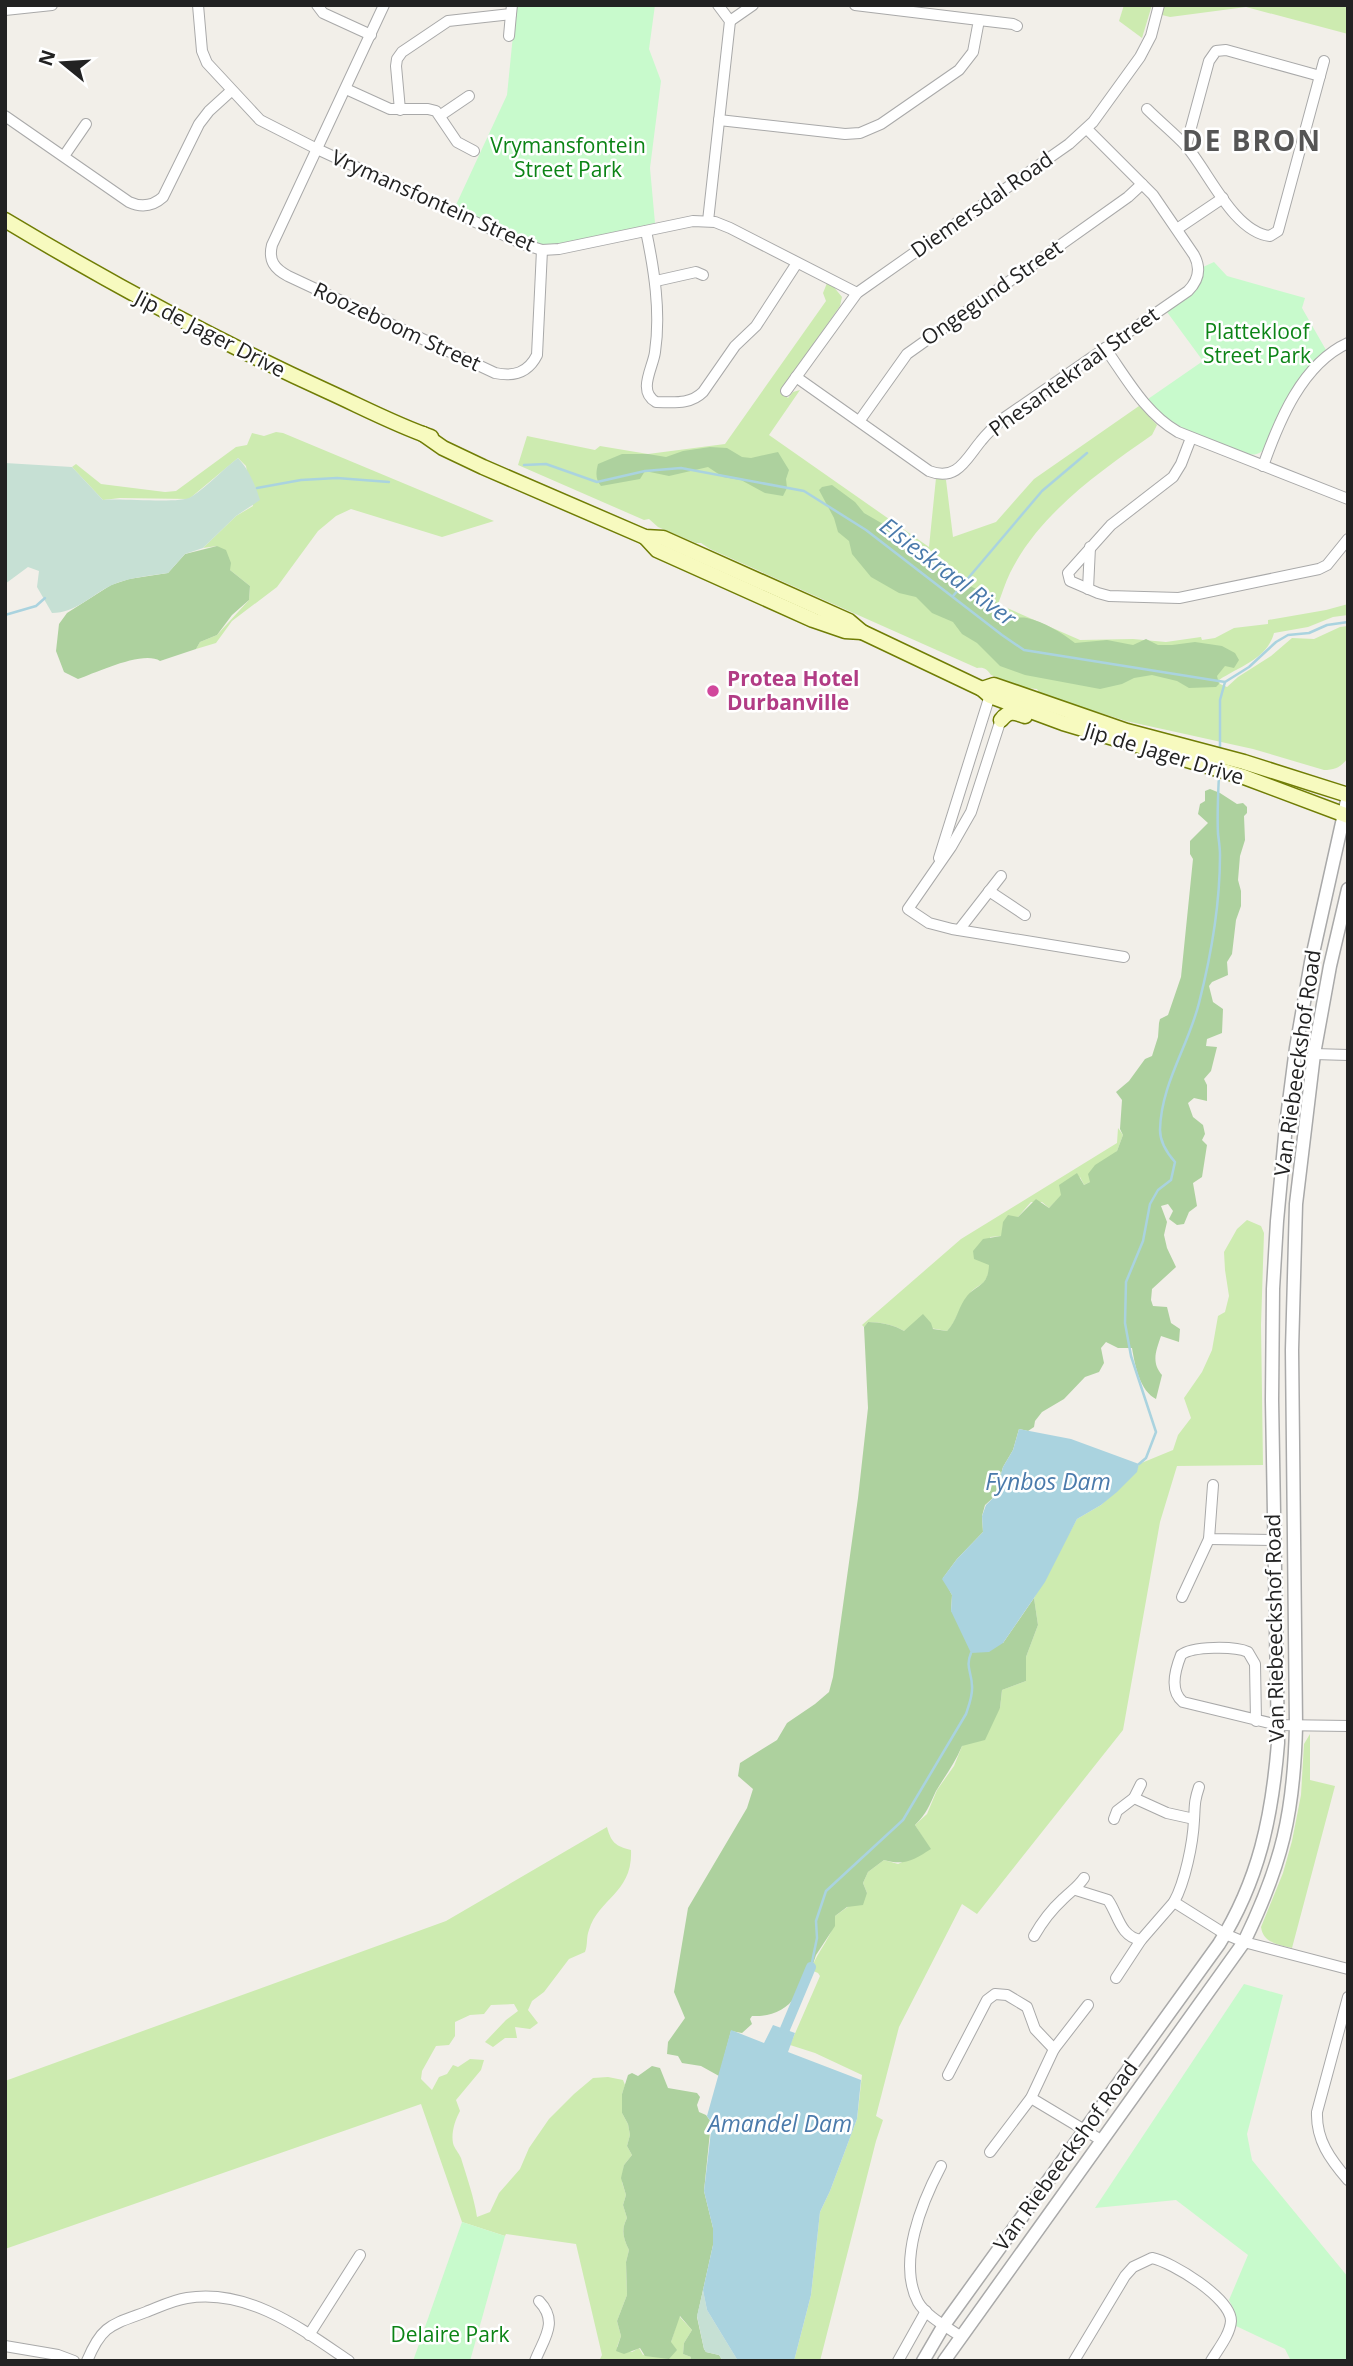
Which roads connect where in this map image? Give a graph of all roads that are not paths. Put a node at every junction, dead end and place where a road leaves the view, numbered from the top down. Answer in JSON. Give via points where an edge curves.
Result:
{"nodes":[{"id":1,"x":52,"y":5,"type":"edge"},
{"id":2,"x":198,"y":5,"type":"edge"},
{"id":3,"x":317,"y":5,"type":"edge"},
{"id":4,"x":384,"y":5,"type":"edge"},
{"id":5,"x":718,"y":5,"type":"edge"},
{"id":6,"x":753,"y":5,"type":"edge"},
{"id":7,"x":855,"y":5,"type":"edge"},
{"id":8,"x":1159,"y":5,"type":"edge"},
{"id":9,"x":5,"y":10,"type":"edge"},
{"id":10,"x":512,"y":10,"type":"edge"},
{"id":11,"x":979,"y":20,"type":"junction"},
{"id":12,"x":730,"y":21,"type":"junction"},
{"id":13,"x":1017,"y":26,"type":"dead end"},
{"id":14,"x":370,"y":35,"type":"junction"},
{"id":15,"x":509,"y":36,"type":"dead end"},
{"id":16,"x":1324,"y":61,"type":"dead end"},
{"id":17,"x":1320,"y":76,"type":"junction"},
{"id":18,"x":345,"y":89,"type":"junction"},
{"id":19,"x":231,"y":91,"type":"junction"},
{"id":20,"x":469,"y":96,"type":"dead end"},
{"id":21,"x":1147,"y":109,"type":"dead end"},
{"id":22,"x":400,"y":110,"type":"junction"},
{"id":23,"x":440,"y":115,"type":"junction"},
{"id":24,"x":5,"y":116,"type":"edge"},
{"id":25,"x":719,"y":120,"type":"junction"},
{"id":26,"x":86,"y":124,"type":"dead end"},
{"id":27,"x":1087,"y":129,"type":"junction"},
{"id":28,"x":1186,"y":146,"type":"junction"},
{"id":29,"x":317,"y":149,"type":"junction"},
{"id":30,"x":474,"y":152,"type":"dead end"},
{"id":31,"x":64,"y":156,"type":"junction"},
{"id":32,"x":1142,"y":184,"type":"junction"},
{"id":33,"x":1223,"y":198,"type":"junction"},
{"id":34,"x":5,"y":220,"type":"edge"},
{"id":35,"x":708,"y":221,"type":"junction"},
{"id":36,"x":1177,"y":229,"type":"junction"},
{"id":37,"x":646,"y":231,"type":"junction"},
{"id":38,"x":542,"y":250,"type":"junction"},
{"id":39,"x":797,"y":262,"type":"junction"},
{"id":40,"x":704,"y":275,"type":"dead end"},
{"id":41,"x":656,"y":281,"type":"junction"},
{"id":42,"x":857,"y":293,"type":"junction"},
{"id":43,"x":1348,"y":343,"type":"edge"},
{"id":44,"x":1105,"y":348,"type":"junction"},
{"id":45,"x":796,"y":377,"type":"junction"},
{"id":46,"x":786,"y":391,"type":"dead end"},
{"id":47,"x":860,"y":420,"type":"junction"},
{"id":48,"x":1191,"y":438,"type":"junction"},
{"id":49,"x":1263,"y":466,"type":"junction"},
{"id":50,"x":1348,"y":499,"type":"edge"},
{"id":51,"x":1348,"y":539,"type":"edge"},
{"id":52,"x":1090,"y":547,"type":"junction"},
{"id":53,"x":1088,"y":589,"type":"junction"},
{"id":54,"x":989,"y":690,"type":"junction"},
{"id":55,"x":1009,"y":697,"type":"junction"},
{"id":56,"x":1001,"y":720,"type":"junction"},
{"id":57,"x":1154,"y":749,"type":"junction"},
{"id":58,"x":1188,"y":753,"type":"junction"},
{"id":59,"x":1348,"y":796,"type":"edge"},
{"id":60,"x":1346,"y":815,"type":"edge"},
{"id":61,"x":937,"y":865,"type":"junction"},
{"id":62,"x":1001,"y":876,"type":"dead end"},
{"id":63,"x":1348,"y":889,"type":"edge"},
{"id":64,"x":989,"y":891,"type":"junction"},
{"id":65,"x":1025,"y":915,"type":"dead end"},
{"id":66,"x":959,"y":930,"type":"junction"},
{"id":67,"x":1124,"y":957,"type":"dead end"},
{"id":68,"x":1314,"y":1054,"type":"junction"},
{"id":69,"x":1348,"y":1055,"type":"edge"},
{"id":70,"x":1213,"y":1485,"type":"dead end"},
{"id":71,"x":1294,"y":1518,"type":"junction"},
{"id":72,"x":1209,"y":1539,"type":"junction"},
{"id":73,"x":1275,"y":1539,"type":"junction"},
{"id":74,"x":1294,"y":1573,"type":"junction"},
{"id":75,"x":1182,"y":1597,"type":"dead end"},
{"id":76,"x":1256,"y":1721,"type":"junction"},
{"id":77,"x":1278,"y":1725,"type":"junction"},
{"id":78,"x":1296,"y":1726,"type":"junction"},
{"id":79,"x":1348,"y":1726,"type":"edge"},
{"id":80,"x":1141,"y":1784,"type":"dead end"},
{"id":81,"x":1199,"y":1787,"type":"dead end"},
{"id":82,"x":1134,"y":1798,"type":"junction"},
{"id":83,"x":1114,"y":1819,"type":"dead end"},
{"id":84,"x":1194,"y":1819,"type":"junction"},
{"id":85,"x":1084,"y":1878,"type":"dead end"},
{"id":86,"x":1076,"y":1890,"type":"junction"},
{"id":87,"x":1174,"y":1902,"type":"junction"},
{"id":88,"x":1225,"y":1934,"type":"junction"},
{"id":89,"x":1034,"y":1936,"type":"dead end"},
{"id":90,"x":1141,"y":1940,"type":"junction"},
{"id":91,"x":1244,"y":1942,"type":"junction"},
{"id":92,"x":1348,"y":1969,"type":"edge"},
{"id":93,"x":1116,"y":1978,"type":"dead end"},
{"id":94,"x":1348,"y":1997,"type":"edge"},
{"id":95,"x":1088,"y":2005,"type":"dead end"},
{"id":96,"x":1054,"y":2049,"type":"junction"},
{"id":97,"x":948,"y":2075,"type":"dead end"},
{"id":98,"x":1031,"y":2098,"type":"junction"},
{"id":99,"x":1085,"y":2130,"type":"junction"},
{"id":100,"x":1101,"y":2140,"type":"junction"},
{"id":101,"x":990,"y":2151,"type":"dead end"},
{"id":102,"x":942,"y":2166,"type":"dead end"},
{"id":103,"x":1348,"y":2180,"type":"edge"},
{"id":104,"x":360,"y":2255,"type":"dead end"},
{"id":105,"x":539,"y":2301,"type":"dead end"},
{"id":106,"x":926,"y":2311,"type":"junction"},
{"id":107,"x":944,"y":2325,"type":"junction"},
{"id":108,"x":309,"y":2335,"type":"junction"},
{"id":109,"x":960,"y":2336,"type":"junction"},
{"id":110,"x":5,"y":2346,"type":"edge"},
{"id":111,"x":74,"y":2361,"type":"edge"},
{"id":112,"x":87,"y":2361,"type":"edge"},
{"id":113,"x":349,"y":2361,"type":"edge"},
{"id":114,"x":535,"y":2361,"type":"edge"},
{"id":115,"x":898,"y":2361,"type":"edge"},
{"id":116,"x":923,"y":2361,"type":"edge"},
{"id":117,"x":944,"y":2361,"type":"edge"},
{"id":118,"x":1074,"y":2361,"type":"edge"},
{"id":119,"x":1212,"y":2361,"type":"edge"}],
"edges":[{"from":1,"to":9,"type":"street"},
{"from":2,"to":19,"type":"street","name":"Vrymansfontein Street","via":[[203,55]]},
{"from":3,"to":14,"type":"street","via":[[323,13]]},
{"from":4,"to":14,"type":"street"},
{"from":5,"to":12,"type":"street"},
{"from":6,"to":12,"type":"street"},
{"from":7,"to":11,"type":"street"},
{"from":8,"to":27,"type":"street","name":"Diemersdal Road","via":[[1146,46]]},
{"from":10,"to":15,"type":"street"},
{"from":10,"to":22,"type":"street","via":[[448,21],[402,52],[396,66]]},
{"from":11,"to":13,"type":"street"},
{"from":11,"to":25,"type":"street","via":[[975,46],[965,65],[874,128],[845,134]]},
{"from":12,"to":25,"type":"street"},
{"from":14,"to":18,"type":"street"},
{"from":16,"to":17,"type":"street"},
{"from":17,"to":28,"type":"street","via":[[1216,51],[1209,61]]},
{"from":17,"to":33,"type":"street","via":[[1278,231],[1268,236],[1246,226]]},
{"from":18,"to":22,"type":"street"},
{"from":18,"to":29,"type":"street"},
{"from":19,"to":29,"type":"street","name":"Vrymansfontein Street","via":[[265,124]]},
{"from":19,"to":31,"type":"street","via":[[199,124],[166,193],[154,204],[129,202]]},
{"from":20,"to":23,"type":"street"},
{"from":21,"to":28,"type":"street"},
{"from":22,"to":23,"type":"street","via":[[430,109]]},
{"from":23,"to":30,"type":"street","via":[[457,142]]},
{"from":24,"to":31,"type":"street"},
{"from":25,"to":35,"type":"street"},
{"from":26,"to":31,"type":"street"},
{"from":27,"to":32,"type":"street","name":"Phesantekraal Street"},
{"from":27,"to":42,"type":"street","name":"Diemersdal Road"},
{"from":28,"to":33,"type":"street"},
{"from":29,"to":38,"type":"street","name":"Vrymansfontein Street"},
{"from":29,"to":38,"type":"street","name":"Roozeboom Street","via":[[272,245],[276,269],[495,373],[522,372],[537,355]]},
{"from":32,"to":36,"type":"street","name":"Phesantekraal Street"},
{"from":32,"to":47,"type":"street","name":"Ongegund Street","via":[[907,354]]},
{"from":33,"to":36,"type":"street"},
{"from":34,"to":54,"type":"main road","name":"Jip de Jager Drive","via":[[104,279],[264,363],[487,461],[520,482],[645,537],[657,550],[813,621],[862,632]]},
{"from":35,"to":37,"type":"street","name":"Vrymansfontein Street"},
{"from":35,"to":39,"type":"street","name":"Vrymansfontein Street"},
{"from":36,"to":44,"type":"street","name":"Phesantekraal Street","via":[[1196,259],[1195,283]]},
{"from":37,"to":38,"type":"street","name":"Vrymansfontein Street"},
{"from":37,"to":41,"type":"street"},
{"from":39,"to":41,"type":"street","via":[[756,326],[735,346],[703,393],[685,402],[656,402],[648,395],[656,348]]},
{"from":39,"to":42,"type":"street","name":"Vrymansfontein Street"},
{"from":40,"to":41,"type":"street","via":[[696,272]]},
{"from":42,"to":45,"type":"street","name":"Diemersdal Road"},
{"from":43,"to":49,"type":"street","via":[[1325,357],[1294,396]]},
{"from":44,"to":47,"type":"street","name":"Phesantekraal Street","via":[[1004,418],[960,468],[945,474],[929,471]]},
{"from":44,"to":48,"type":"street","via":[[1152,414]]},
{"from":45,"to":46,"type":"street","name":"Diemersdal Road"},
{"from":45,"to":47,"type":"street","name":"Phesantekraal Street"},
{"from":48,"to":49,"type":"street"},
{"from":48,"to":52,"type":"street","via":[[1173,477]]},
{"from":49,"to":50,"type":"street"},
{"from":51,"to":53,"type":"street","via":[[1324,567],[1179,598],[1109,596]]},
{"from":52,"to":53,"type":"street"},
{"from":52,"to":53,"type":"street","via":[[1068,575],[1073,583]]},
{"from":54,"to":55,"type":"main road","name":"Jip de Jager Drive"},
{"from":54,"to":61,"type":"street"},
{"from":55,"to":56,"type":"street"},
{"from":55,"to":57,"type":"main road","name":"Jip de Jager Drive","via":[[1063,723]]},
{"from":55,"to":58,"type":"main road","name":"Jip de Jager Drive"},
{"from":56,"to":57,"type":"main road","via":[[1014,712],[1125,747]]},
{"from":56,"to":61,"type":"street","via":[[971,812]]},
{"from":57,"to":58,"type":"main road","name":"Jip de Jager Drive"},
{"from":58,"to":59,"type":"main road","name":"Jip de Jager Drive","via":[[1244,762]]},
{"from":58,"to":60,"type":"main road","name":"Jip de Jager Drive"},
{"from":59,"to":60,"type":"street","name":"Van Riebeeckshof Road"},
{"from":60,"to":73,"type":"street","name":"Van Riebeeckshof Road","via":[[1308,978],[1282,1157],[1272,1325]]},
{"from":61,"to":66,"type":"street","via":[[908,909],[929,923]]},
{"from":62,"to":64,"type":"street"},
{"from":63,"to":68,"type":"street","name":"Van Riebeeckshof Road"},
{"from":64,"to":65,"type":"street"},
{"from":64,"to":66,"type":"street"},
{"from":66,"to":67,"type":"street"},
{"from":68,"to":69,"type":"street"},
{"from":68,"to":71,"type":"street","name":"Van Riebeeckshof Road","via":[[1294,1236]]},
{"from":70,"to":72,"type":"street"},
{"from":71,"to":73,"type":"street","via":[[1283,1536]]},
{"from":71,"to":74,"type":"street","name":"Van Riebeeckshof Road"},
{"from":72,"to":73,"type":"street"},
{"from":72,"to":75,"type":"street"},
{"from":73,"to":74,"type":"street"},
{"from":73,"to":77,"type":"street","name":"Van Riebeeckshof Road"},
{"from":74,"to":78,"type":"street","name":"Van Riebeeckshof Road"},
{"from":76,"to":76,"type":"street","via":[[1179,1700],[1174,1689],[1181,1655],[1193,1649],[1248,1652],[1255,1664]]},
{"from":76,"to":77,"type":"street"},
{"from":77,"to":78,"type":"street"},
{"from":77,"to":88,"type":"street","name":"Van Riebeeckshof Road","via":[[1274,1788],[1264,1841]]},
{"from":78,"to":79,"type":"street"},
{"from":78,"to":91,"type":"street","name":"Van Riebeeckshof Road","via":[[1294,1782],[1284,1841]]},
{"from":80,"to":82,"type":"street"},
{"from":81,"to":84,"type":"street","via":[[1192,1806]]},
{"from":82,"to":83,"type":"street"},
{"from":82,"to":84,"type":"street"},
{"from":84,"to":87,"type":"street"},
{"from":85,"to":86,"type":"street"},
{"from":86,"to":89,"type":"street","via":[[1054,1908]]},
{"from":86,"to":90,"type":"street","via":[[1108,1900],[1121,1925],[1132,1938]]},
{"from":87,"to":88,"type":"street"},
{"from":87,"to":90,"type":"street"},
{"from":88,"to":91,"type":"street"},
{"from":88,"to":99,"type":"street","name":"Van Riebeeckshof Road"},
{"from":90,"to":93,"type":"street"},
{"from":91,"to":92,"type":"street"},
{"from":91,"to":100,"type":"street","name":"Van Riebeeckshof Road"},
{"from":94,"to":103,"type":"street","via":[[1317,2112],[1325,2149]]},
{"from":95,"to":96,"type":"street"},
{"from":96,"to":97,"type":"street","via":[[1035,2029],[1027,2007],[1007,1995],[995,1994],[987,2000]]},
{"from":96,"to":98,"type":"street"},
{"from":98,"to":99,"type":"street"},
{"from":98,"to":101,"type":"street"},
{"from":99,"to":100,"type":"street"},
{"from":99,"to":107,"type":"street","name":"Van Riebeeckshof Road"},
{"from":100,"to":109,"type":"street","name":"Van Riebeeckshof Road"},
{"from":102,"to":106,"type":"street","via":[[918,2218],[910,2270],[918,2302]]},
{"from":104,"to":108,"type":"street"},
{"from":105,"to":114,"type":"street","via":[[550,2320]]},
{"from":106,"to":107,"type":"street"},
{"from":106,"to":115,"type":"street"},
{"from":107,"to":109,"type":"street"},
{"from":107,"to":116,"type":"street","name":"Van Riebeeckshof Road"},
{"from":108,"to":112,"type":"street","via":[[252,2303],[187,2297],[108,2327],[98,2336]]},
{"from":108,"to":113,"type":"street"},
{"from":109,"to":117,"type":"street","name":"Van Riebeeckshof Road"},
{"from":110,"to":111,"type":"street"},
{"from":118,"to":119,"type":"street","via":[[1125,2276],[1152,2258],[1171,2264],[1228,2309],[1230,2327]]}]}
